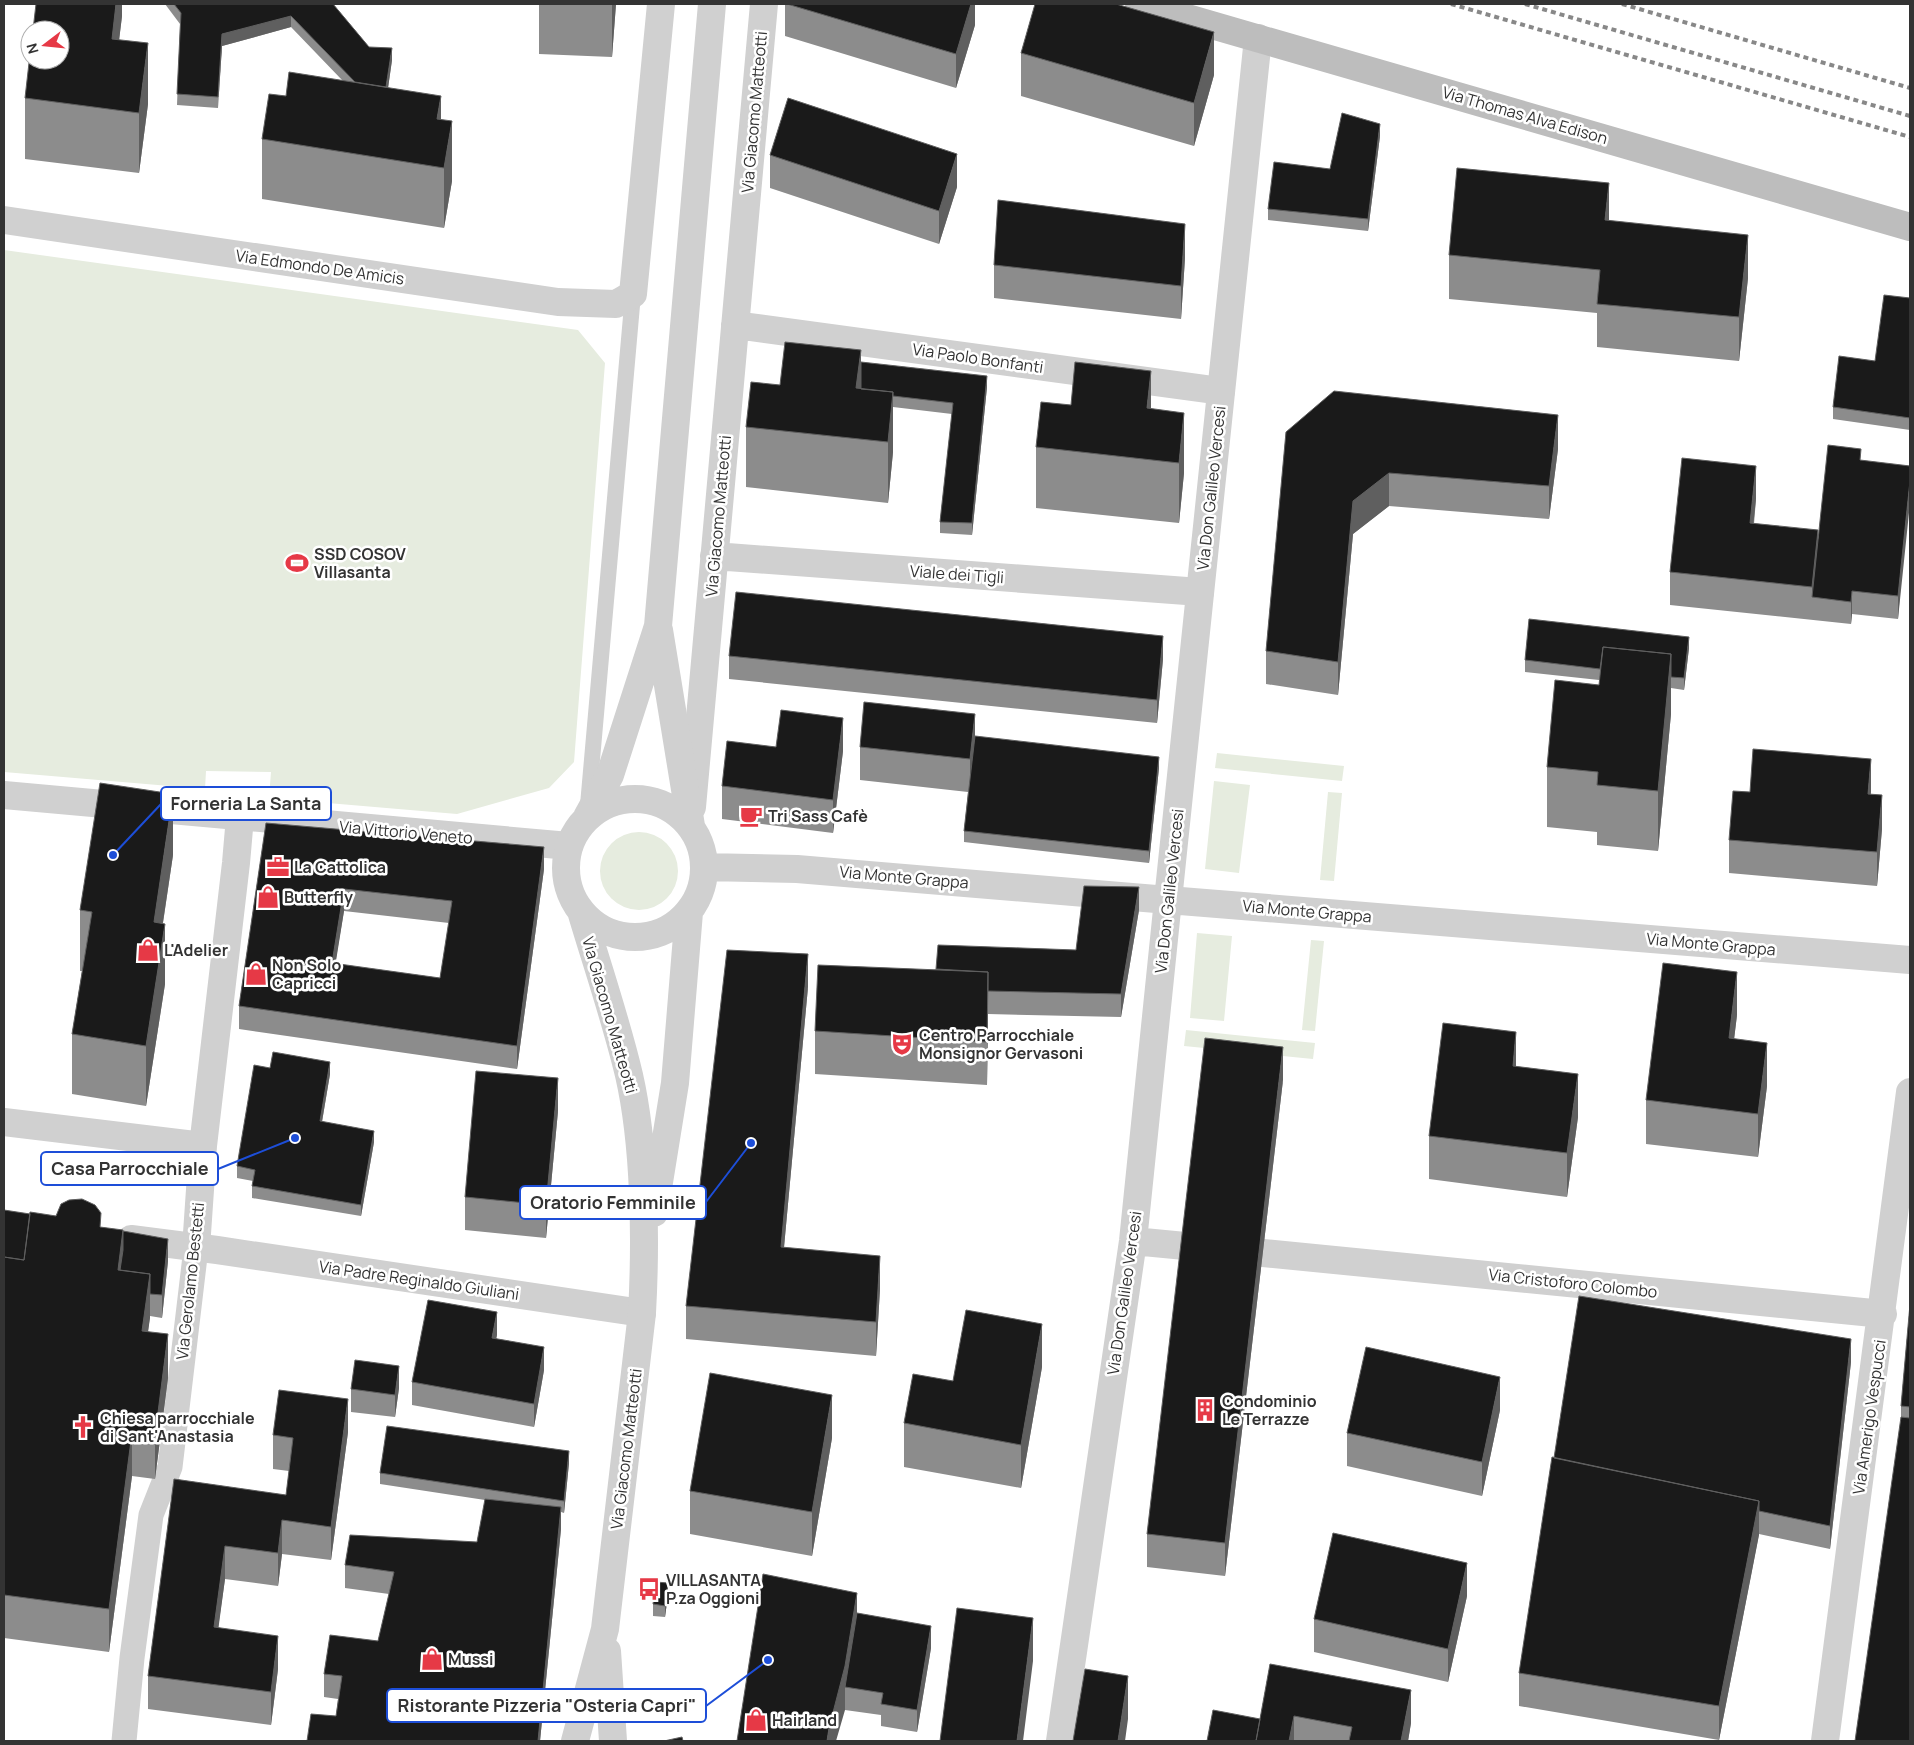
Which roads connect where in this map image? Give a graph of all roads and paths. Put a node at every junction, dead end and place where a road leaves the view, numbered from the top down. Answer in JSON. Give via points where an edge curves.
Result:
{"nodes":[{"id":1,"x":661,"y":4,"type":"edge"},
{"id":2,"x":712,"y":4,"type":"edge"},
{"id":3,"x":764,"y":4,"type":"edge"},
{"id":4,"x":1139,"y":4,"type":"edge"},
{"id":5,"x":1258,"y":38,"type":"junction"},
{"id":6,"x":4,"y":220,"type":"edge"},
{"id":7,"x":1910,"y":227,"type":"edge"},
{"id":8,"x":633,"y":294,"type":"junction"},
{"id":9,"x":735,"y":325,"type":"junction"},
{"id":10,"x":1221,"y":391,"type":"junction"},
{"id":11,"x":714,"y":556,"type":"junction"},
{"id":12,"x":1200,"y":592,"type":"junction"},
{"id":13,"x":658,"y":626,"type":"junction"},
{"id":14,"x":4,"y":795,"type":"edge"},
{"id":15,"x":240,"y":816,"type":"junction"},
{"id":16,"x":587,"y":817,"type":"junction"},
{"id":17,"x":691,"y":826,"type":"junction"},
{"id":18,"x":569,"y":846,"type":"junction"},
{"id":19,"x":704,"y":867,"type":"junction"},
{"id":20,"x":1168,"y":900,"type":"junction"},
{"id":21,"x":581,"y":911,"type":"junction"},
{"id":22,"x":689,"y":912,"type":"junction"},
{"id":23,"x":1910,"y":960,"type":"edge"},
{"id":24,"x":1910,"y":1092,"type":"edge"},
{"id":25,"x":4,"y":1122,"type":"edge"},
{"id":26,"x":203,"y":1146,"type":"junction"},
{"id":27,"x":109,"y":1236,"type":"edge"},
{"id":28,"x":1133,"y":1240,"type":"junction"},
{"id":29,"x":1185,"y":1246,"type":"edge"},
{"id":30,"x":196,"y":1248,"type":"junction"},
{"id":31,"x":1263,"y":1253,"type":"edge"},
{"id":32,"x":644,"y":1269,"type":"junction"},
{"id":33,"x":642,"y":1312,"type":"junction"},
{"id":34,"x":1883,"y":1314,"type":"junction"},
{"id":35,"x":605,"y":1629,"type":"junction"},
{"id":36,"x":124,"y":1741,"type":"edge"},
{"id":37,"x":575,"y":1741,"type":"edge"},
{"id":38,"x":613,"y":1741,"type":"edge"},
{"id":39,"x":1060,"y":1741,"type":"edge"},
{"id":40,"x":1825,"y":1741,"type":"edge"}],
"edges":[{"from":1,"to":8,"type":"street"},
{"from":2,"to":13,"type":"street"},
{"from":3,"to":9,"type":"street","name":"Via Giacomo Matteotti"},
{"from":4,"to":5,"type":"main road","name":"Via Thomas Alva Edison"},
{"from":5,"to":7,"type":"main road","name":"Via Thomas Alva Edison"},
{"from":5,"to":10,"type":"street","name":"Via Don Galileo Vercesi"},
{"from":6,"to":8,"type":"street","name":"Via Edmondo De Amicis","via":[[558,302],[616,304]]},
{"from":8,"to":16,"type":"lane"},
{"from":9,"to":10,"type":"street","name":"Via Paolo Bonfanti"},
{"from":9,"to":11,"type":"street","name":"Via Giacomo Matteotti"},
{"from":10,"to":12,"type":"street","name":"Via Don Galileo Vercesi"},
{"from":11,"to":12,"type":"street","name":"Viale dei Tigli"},
{"from":11,"to":17,"type":"street","name":"Via Giacomo Matteotti"},
{"from":12,"to":20,"type":"street","name":"Via Don Galileo Vercesi"},
{"from":13,"to":16,"type":"street","via":[[610,775]]},
{"from":13,"to":17,"type":"street"},
{"from":14,"to":15,"type":"street","name":"Via Vittorio Veneto"},
{"from":15,"to":18,"type":"street","name":"Via Vittorio Veneto"},
{"from":15,"to":26,"type":"street","name":"Via Gerolamo Bestetti"},
{"from":16,"to":17,"type":"street","via":[[615,801],[642,799],[670,808]]},
{"from":16,"to":18,"type":"street"},
{"from":17,"to":19,"type":"street","via":[[702,848]]},
{"from":18,"to":21,"type":"street","via":[[566,880],[572,899]]},
{"from":19,"to":20,"type":"street","name":"Via Monte Grappa","via":[[828,871]]},
{"from":19,"to":22,"type":"street","via":[[701,891]]},
{"from":20,"to":23,"type":"street","name":"Via Monte Grappa"},
{"from":20,"to":28,"type":"street","name":"Via Don Galileo Vercesi"},
{"from":21,"to":22,"type":"street","via":[[605,931],[634,938],[664,932]]},
{"from":21,"to":32,"type":"street","name":"Via Giacomo Matteotti","via":[[629,1074],[635,1107]]},
{"from":22,"to":32,"type":"street","name":"Via Giacomo Matteotti","via":[[676,1083]]},
{"from":24,"to":34,"type":"street","name":"Via Amerigo Vespucci"},
{"from":25,"to":26,"type":"street"},
{"from":26,"to":30,"type":"street","name":"Via Gerolamo Bestetti"},
{"from":27,"to":30,"type":"street","name":"Via Padre Reginaldo Giuliani"},
{"from":28,"to":29,"type":"street"},
{"from":28,"to":39,"type":"street","name":"Via Don Galileo Vercesi"},
{"from":30,"to":33,"type":"street","name":"Via Padre Reginaldo Giuliani"},
{"from":30,"to":36,"type":"street","name":"Via Gerolamo Bestetti","via":[[170,1467],[152,1515]]},
{"from":31,"to":34,"type":"street","name":"Via Cristoforo Colombo"},
{"from":32,"to":33,"type":"street","name":"Via Giacomo Matteotti"},
{"from":33,"to":35,"type":"street","name":"Via Giacomo Matteotti"},
{"from":34,"to":40,"type":"street","name":"Via Amerigo Vespucci"},
{"from":35,"to":37,"type":"street","name":"Via Giacomo Matteotti"},
{"from":35,"to":38,"type":"street","name":"Via Giacomo Matteotti"}]}
